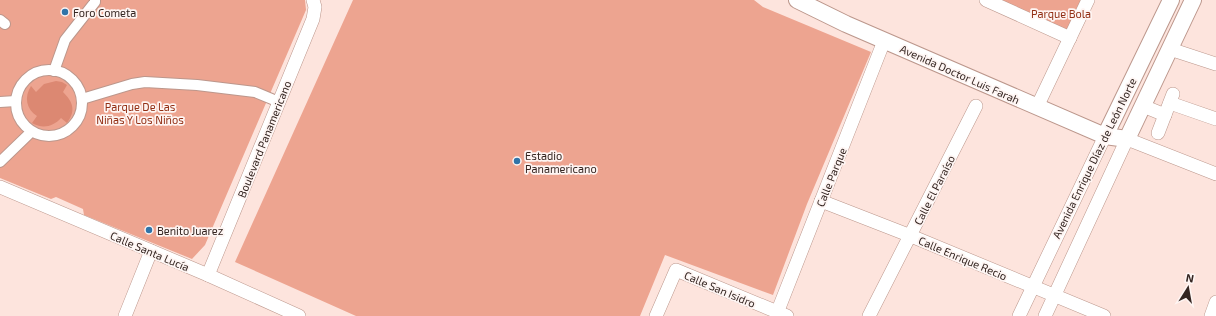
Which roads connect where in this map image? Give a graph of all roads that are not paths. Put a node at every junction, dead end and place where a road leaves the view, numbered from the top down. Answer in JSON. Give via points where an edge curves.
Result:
{"nodes":[{"id":1,"x":95,"y":0,"type":"edge"},
{"id":2,"x":797,"y":0,"type":"edge"},
{"id":3,"x":986,"y":0,"type":"edge"},
{"id":4,"x":1088,"y":0,"type":"edge"},
{"id":5,"x":1171,"y":0,"type":"edge"},
{"id":6,"x":1193,"y":0,"type":"edge"},
{"id":7,"x":312,"y":1,"type":"edge"},
{"id":8,"x":1070,"y":38,"type":"junction"},
{"id":9,"x":884,"y":41,"type":"junction"},
{"id":10,"x":1170,"y":49,"type":"junction"},
{"id":11,"x":1216,"y":64,"type":"edge"},
{"id":12,"x":54,"y":71,"type":"junction"},
{"id":13,"x":82,"y":99,"type":"junction"},
{"id":14,"x":16,"y":101,"type":"junction"},
{"id":15,"x":0,"y":102,"type":"edge"},
{"id":16,"x":279,"y":102,"type":"junction"},
{"id":17,"x":1169,"y":104,"type":"junction"},
{"id":18,"x":976,"y":106,"type":"dead end"},
{"id":19,"x":1143,"y":106,"type":"junction"},
{"id":20,"x":1037,"y":107,"type":"junction"},
{"id":21,"x":1216,"y":120,"type":"edge"},
{"id":22,"x":32,"y":132,"type":"junction"},
{"id":23,"x":1158,"y":133,"type":"dead end"},
{"id":24,"x":1105,"y":136,"type":"junction"},
{"id":25,"x":1127,"y":140,"type":"junction"},
{"id":26,"x":0,"y":162,"type":"edge"},
{"id":27,"x":1216,"y":174,"type":"edge"},
{"id":28,"x":0,"y":187,"type":"edge"},
{"id":29,"x":821,"y":201,"type":"junction"},
{"id":30,"x":911,"y":236,"type":"junction"},
{"id":31,"x":151,"y":251,"type":"junction"},
{"id":32,"x":208,"y":276,"type":"junction"},
{"id":33,"x":1032,"y":287,"type":"junction"},
{"id":34,"x":1054,"y":296,"type":"junction"},
{"id":35,"x":1216,"y":302,"type":"edge"},
{"id":36,"x":782,"y":314,"type":"edge"},
{"id":37,"x":125,"y":316,"type":"edge"},
{"id":38,"x":299,"y":316,"type":"edge"},
{"id":39,"x":656,"y":316,"type":"edge"},
{"id":40,"x":869,"y":316,"type":"edge"},
{"id":41,"x":1019,"y":316,"type":"edge"},
{"id":42,"x":1045,"y":316,"type":"edge"},
{"id":43,"x":1104,"y":316,"type":"edge"},
{"id":44,"x":1211,"y":316,"type":"edge"}],
"edges":[{"from":1,"to":12,"type":"street","via":[[65,40]]},
{"from":2,"to":9,"type":"street","name":"Avenida Doctor Luis Farah"},
{"from":3,"to":8,"type":"street"},
{"from":4,"to":8,"type":"street"},
{"from":5,"to":24,"type":"street","name":"Avenida Enrique Díaz de León Norte"},
{"from":6,"to":10,"type":"street","name":"Avenida Enrique Díaz de León Norte"},
{"from":7,"to":16,"type":"street","name":"Boulevard Panamericano","via":[[315,13]]},
{"from":8,"to":20,"type":"street"},
{"from":9,"to":20,"type":"street","name":"Avenida Doctor Luis Farah"},
{"from":9,"to":29,"type":"street","name":"Calle Parque"},
{"from":10,"to":11,"type":"street"},
{"from":10,"to":19,"type":"street","name":"Avenida Enrique Díaz de León Norte"},
{"from":12,"to":13,"type":"street","via":[[72,80]]},
{"from":12,"to":14,"type":"street","via":[[39,72],[30,77],[20,87]]},
{"from":13,"to":16,"type":"street","via":[[145,82],[255,92]]},
{"from":13,"to":22,"type":"street","via":[[79,117],[69,130],[53,136]]},
{"from":14,"to":15,"type":"street"},
{"from":14,"to":22,"type":"street","via":[[20,119]]},
{"from":16,"to":32,"type":"street","name":"Boulevard Panamericano"},
{"from":17,"to":19,"type":"street"},
{"from":17,"to":21,"type":"street"},
{"from":17,"to":23,"type":"street"},
{"from":18,"to":30,"type":"street","name":"Calle El Paraíso"},
{"from":19,"to":25,"type":"street","name":"Avenida Enrique Díaz de León Norte"},
{"from":20,"to":24,"type":"street","name":"Avenida Doctor Luis Farah"},
{"from":22,"to":26,"type":"street"},
{"from":24,"to":25,"type":"street","name":"Avenida Doctor Luis Farah"},
{"from":24,"to":33,"type":"street","name":"Avenida Enrique Díaz de León Norte"},
{"from":25,"to":27,"type":"street"},
{"from":25,"to":34,"type":"street","name":"Avenida Enrique Díaz de León Norte"},
{"from":28,"to":31,"type":"street","name":"Calle Santa Lucía"},
{"from":29,"to":30,"type":"street","name":"Calle Enrique Recio"},
{"from":29,"to":36,"type":"street","name":"Calle Parque"},
{"from":30,"to":33,"type":"street","name":"Calle Enrique Recio"},
{"from":30,"to":40,"type":"street","name":"Calle El Paraíso"},
{"from":31,"to":32,"type":"street","name":"Calle Santa Lucía"},
{"from":31,"to":37,"type":"street"},
{"from":32,"to":38,"type":"street","name":"Calle Santa Lucía"},
{"from":33,"to":34,"type":"street","name":"Calle Enrique Recio"},
{"from":33,"to":41,"type":"street","name":"Avenida Enrique Díaz de León Norte"},
{"from":34,"to":42,"type":"street","name":"Avenida Enrique Díaz de León Norte"},
{"from":34,"to":43,"type":"street","name":"Calle Enrique Recio"},
{"from":35,"to":44,"type":"street"},
{"from":36,"to":39,"type":"street","name":"Calle San Isidro","via":[[676,270]]}]}
